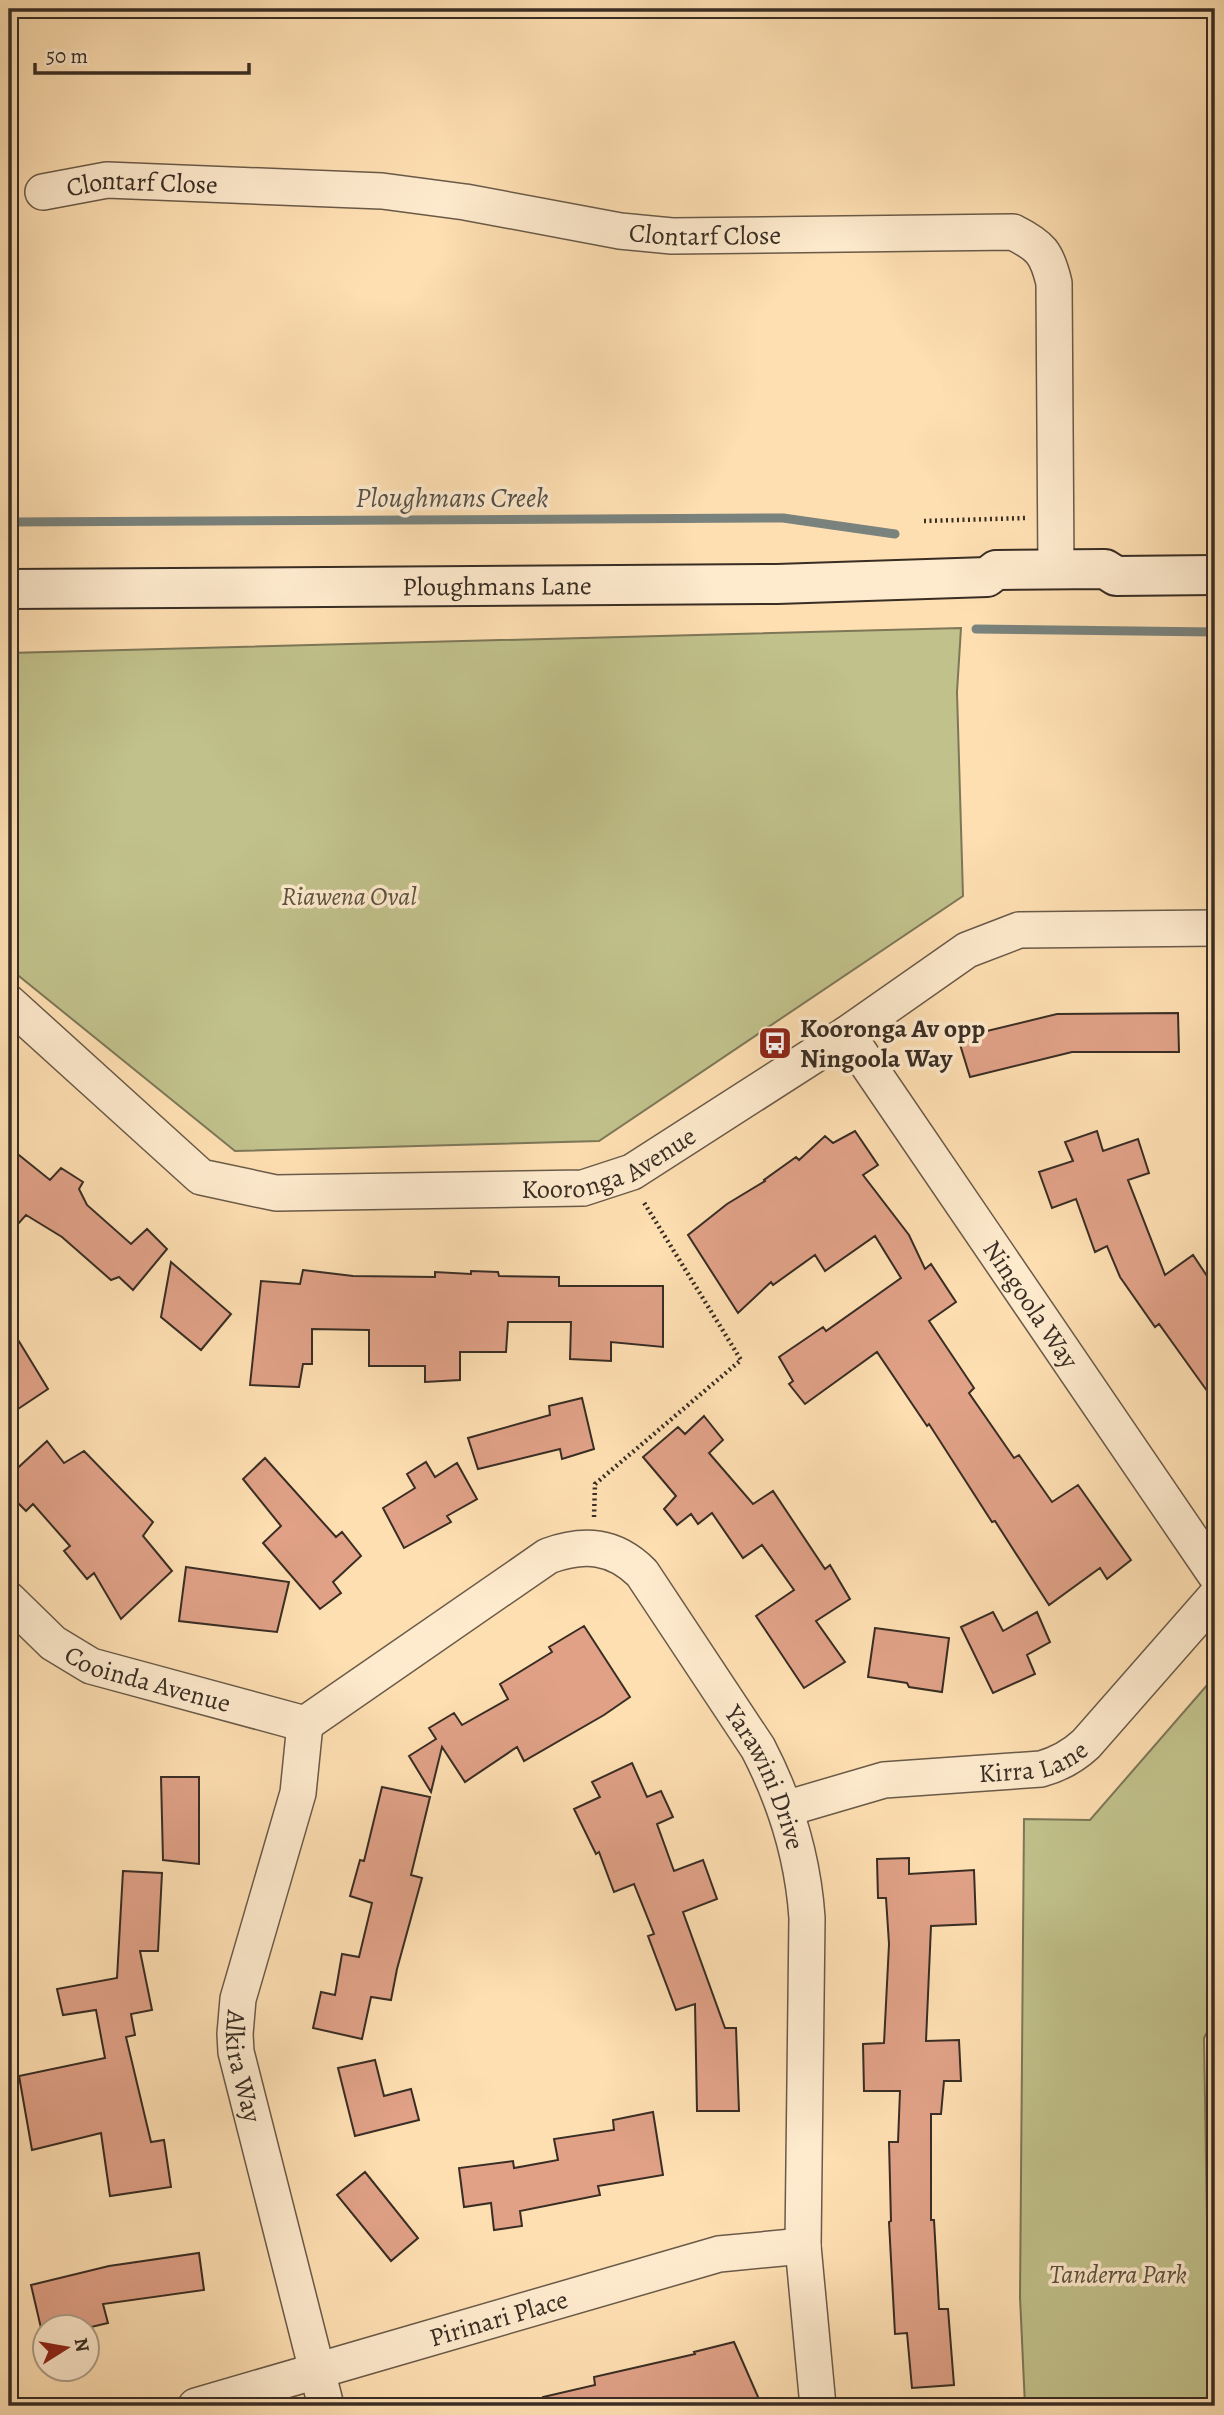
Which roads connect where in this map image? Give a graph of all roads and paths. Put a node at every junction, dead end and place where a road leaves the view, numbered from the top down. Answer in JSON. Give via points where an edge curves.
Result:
{"nodes":[{"id":1,"x":43,"y":192,"type":"dead end"},
{"id":2,"x":1055,"y":517,"type":"junction"},
{"id":3,"x":924,"y":521,"type":"dead end"},
{"id":4,"x":1055,"y":570,"type":"junction"},
{"id":5,"x":1215,"y":575,"type":"edge"},
{"id":6,"x":1115,"y":576,"type":"junction"},
{"id":7,"x":987,"y":577,"type":"junction"},
{"id":8,"x":9,"y":589,"type":"edge"},
{"id":9,"x":1215,"y":928,"type":"edge"},
{"id":10,"x":9,"y":1003,"type":"edge"},
{"id":11,"x":847,"y":1034,"type":"junction"},
{"id":12,"x":626,"y":1174,"type":"junction"},
{"id":13,"x":592,"y":1548,"type":"junction"},
{"id":14,"x":1215,"y":1574,"type":"edge"},
{"id":15,"x":1215,"y":1597,"type":"edge"},
{"id":16,"x":9,"y":1600,"type":"edge"},
{"id":17,"x":305,"y":1724,"type":"junction"},
{"id":18,"x":785,"y":1809,"type":"junction"},
{"id":19,"x":803,"y":2246,"type":"junction"},
{"id":20,"x":317,"y":2371,"type":"junction"},
{"id":21,"x":196,"y":2406,"type":"edge"},
{"id":22,"x":326,"y":2406,"type":"edge"},
{"id":23,"x":818,"y":2406,"type":"edge"}],
"edges":[{"from":1,"to":2,"type":"street","name":"Clontarf Close","via":[[107,180],[382,191],[672,236],[1013,232],[1034,243],[1049,262],[1054,283]]},
{"from":2,"to":3,"type":"path"},
{"from":2,"to":4,"type":"street","name":"Clontarf Close"},
{"from":4,"to":6,"type":"street","name":"Ploughmans Lane","via":[[1105,569]]},
{"from":4,"to":7,"type":"street","name":"Ploughmans Lane","via":[[996,570]]},
{"from":5,"to":6,"type":"street","name":"Ploughmans Lane"},
{"from":6,"to":7,"type":"street","name":"Ploughmans Lane","via":[[1106,582],[1010,583]]},
{"from":7,"to":8,"type":"street","name":"Ploughmans Lane","via":[[777,584]]},
{"from":9,"to":11,"type":"street","name":"Kooronga Avenue","via":[[1019,930],[967,950]]},
{"from":10,"to":12,"type":"street","name":"Kooronga Avenue","via":[[201,1177],[276,1193],[583,1188]]},
{"from":11,"to":12,"type":"street","name":"Kooronga Avenue"},
{"from":11,"to":14,"type":"street","name":"Ningoola Way"},
{"from":12,"to":13,"type":"path","via":[[741,1360],[595,1484]]},
{"from":13,"to":17,"type":"street","name":"Yarawini Drive","via":[[548,1556]]},
{"from":13,"to":18,"type":"street","name":"Yarawini Drive","via":[[628,1559],[642,1573],[758,1748]]},
{"from":15,"to":18,"type":"street","name":"Kirra Lane","via":[[1086,1744],[1057,1765],[884,1780]]},
{"from":16,"to":17,"type":"street","name":"Cooinda Avenue","via":[[52,1643],[91,1666]]},
{"from":17,"to":20,"type":"street","name":"Alkira Way","via":[[298,1793],[238,1999],[234,2034]]},
{"from":18,"to":19,"type":"street","name":"Yarawini Drive","via":[[796,1841],[807,1918]]},
{"from":19,"to":20,"type":"street","name":"Pirinari Place","via":[[719,2254]]},
{"from":19,"to":23,"type":"street","name":"Yarawini Drive"},
{"from":20,"to":21,"type":"street","name":"Pirinari Place"},
{"from":20,"to":22,"type":"street","name":"Alkira Way"}]}
